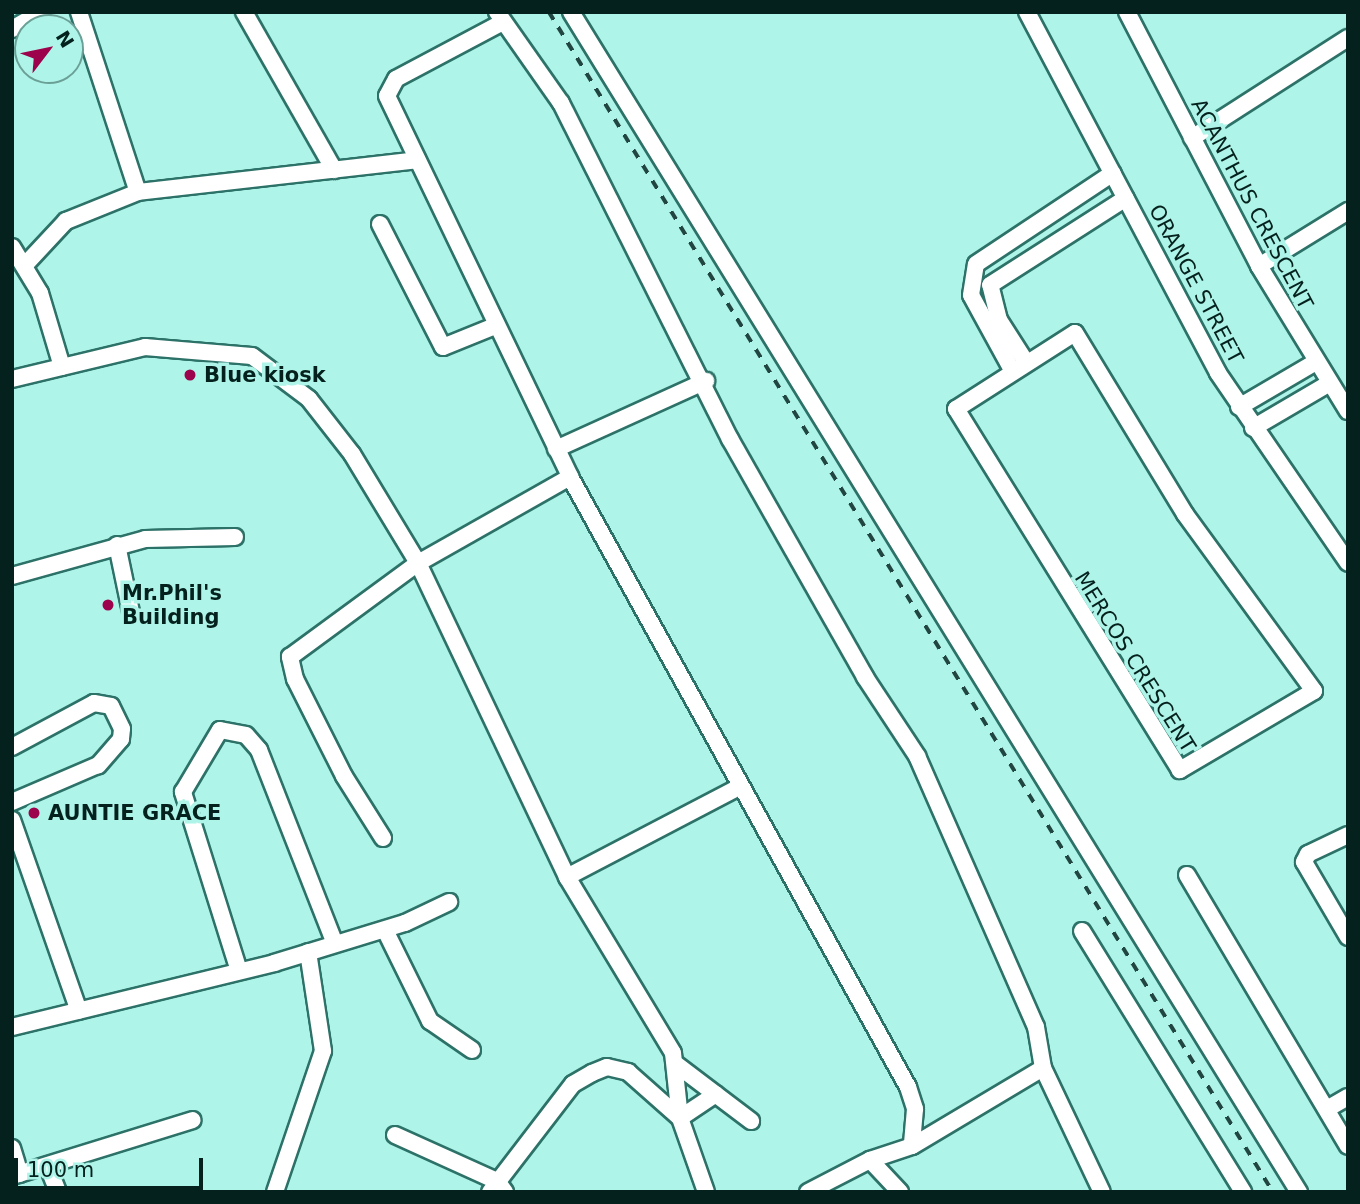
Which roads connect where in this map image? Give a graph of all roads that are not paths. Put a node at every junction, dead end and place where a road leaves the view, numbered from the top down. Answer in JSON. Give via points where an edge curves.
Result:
{"nodes":[{"id":1,"x":42,"y":12,"type":"edge"},
{"id":2,"x":79,"y":12,"type":"edge"},
{"id":3,"x":244,"y":12,"type":"edge"},
{"id":4,"x":571,"y":12,"type":"edge"},
{"id":5,"x":1027,"y":12,"type":"edge"},
{"id":6,"x":1129,"y":13,"type":"edge"},
{"id":7,"x":500,"y":17,"type":"edge"},
{"id":8,"x":12,"y":29,"type":"edge"},
{"id":9,"x":1348,"y":38,"type":"edge"},
{"id":10,"x":1192,"y":138,"type":"junction"},
{"id":11,"x":417,"y":160,"type":"junction"},
{"id":12,"x":334,"y":170,"type":"junction"},
{"id":13,"x":1113,"y":173,"type":"junction"},
{"id":14,"x":138,"y":192,"type":"junction"},
{"id":15,"x":1126,"y":198,"type":"junction"},
{"id":16,"x":1348,"y":211,"type":"edge"},
{"id":17,"x":380,"y":225,"type":"dead end"},
{"id":18,"x":12,"y":247,"type":"edge"},
{"id":19,"x":1259,"y":266,"type":"junction"},
{"id":20,"x":24,"y":267,"type":"junction"},
{"id":21,"x":495,"y":326,"type":"junction"},
{"id":22,"x":1314,"y":363,"type":"junction"},
{"id":23,"x":1019,"y":366,"type":"junction"},
{"id":24,"x":62,"y":367,"type":"junction"},
{"id":25,"x":12,"y":379,"type":"edge"},
{"id":26,"x":706,"y":382,"type":"junction"},
{"id":27,"x":1328,"y":384,"type":"junction"},
{"id":28,"x":1239,"y":407,"type":"junction"},
{"id":29,"x":1348,"y":411,"type":"edge"},
{"id":30,"x":1253,"y":428,"type":"junction"},
{"id":31,"x":556,"y":449,"type":"junction"},
{"id":32,"x":570,"y":477,"type":"junction"},
{"id":33,"x":235,"y":537,"type":"dead end"},
{"id":34,"x":117,"y":545,"type":"junction"},
{"id":35,"x":418,"y":563,"type":"junction"},
{"id":36,"x":1348,"y":563,"type":"edge"},
{"id":37,"x":12,"y":576,"type":"edge"},
{"id":38,"x":131,"y":612,"type":"dead end"},
{"id":39,"x":12,"y":747,"type":"edge"},
{"id":40,"x":741,"y":786,"type":"junction"},
{"id":41,"x":12,"y":802,"type":"edge"},
{"id":42,"x":12,"y":820,"type":"edge"},
{"id":43,"x":1348,"y":835,"type":"edge"},
{"id":44,"x":383,"y":838,"type":"dead end"},
{"id":45,"x":1187,"y":875,"type":"dead end"},
{"id":46,"x":567,"y":877,"type":"junction"},
{"id":47,"x":449,"y":902,"type":"dead end"},
{"id":48,"x":386,"y":930,"type":"junction"},
{"id":49,"x":1082,"y":931,"type":"dead end"},
{"id":50,"x":1348,"y":937,"type":"edge"},
{"id":51,"x":335,"y":944,"type":"junction"},
{"id":52,"x":308,"y":952,"type":"junction"},
{"id":53,"x":239,"y":971,"type":"junction"},
{"id":54,"x":79,"y":1011,"type":"junction"},
{"id":55,"x":12,"y":1027,"type":"edge"},
{"id":56,"x":472,"y":1050,"type":"dead end"},
{"id":57,"x":677,"y":1065,"type":"junction"},
{"id":58,"x":1042,"y":1068,"type":"junction"},
{"id":59,"x":716,"y":1094,"type":"junction"},
{"id":60,"x":1348,"y":1097,"type":"edge"},
{"id":61,"x":1327,"y":1109,"type":"junction"},
{"id":62,"x":680,"y":1118,"type":"junction"},
{"id":63,"x":194,"y":1120,"type":"dead end"},
{"id":64,"x":751,"y":1121,"type":"dead end"},
{"id":65,"x":395,"y":1135,"type":"dead end"},
{"id":66,"x":912,"y":1146,"type":"junction"},
{"id":67,"x":1348,"y":1146,"type":"edge"},
{"id":68,"x":12,"y":1148,"type":"edge"},
{"id":69,"x":870,"y":1160,"type":"junction"},
{"id":70,"x":48,"y":1167,"type":"junction"},
{"id":71,"x":16,"y":1175,"type":"edge"},
{"id":72,"x":497,"y":1188,"type":"edge"},
{"id":73,"x":58,"y":1192,"type":"edge"},
{"id":74,"x":275,"y":1192,"type":"edge"},
{"id":75,"x":706,"y":1192,"type":"edge"},
{"id":76,"x":808,"y":1192,"type":"edge"},
{"id":77,"x":900,"y":1192,"type":"edge"},
{"id":78,"x":1102,"y":1192,"type":"edge"},
{"id":79,"x":1244,"y":1192,"type":"edge"},
{"id":80,"x":1299,"y":1192,"type":"edge"}],
"edges":[{"from":1,"to":8,"type":"street"},
{"from":2,"to":14,"type":"street"},
{"from":3,"to":12,"type":"street"},
{"from":4,"to":80,"type":"street"},
{"from":5,"to":13,"type":"street","name":"ORANGE STREET"},
{"from":6,"to":10,"type":"street","name":"ACANTHUS CRESCENT"},
{"from":7,"to":11,"type":"street","via":[[387,87]]},
{"from":7,"to":26,"type":"street","via":[[561,103]]},
{"from":9,"to":10,"type":"street"},
{"from":10,"to":19,"type":"street","name":"ACANTHUS CRESCENT"},
{"from":11,"to":12,"type":"street"},
{"from":11,"to":21,"type":"street"},
{"from":12,"to":14,"type":"street"},
{"from":13,"to":15,"type":"street","name":"ORANGE STREET"},
{"from":13,"to":23,"type":"street","via":[[976,264],[971,295]]},
{"from":14,"to":20,"type":"street","via":[[66,221]]},
{"from":15,"to":23,"type":"street","via":[[990,285],[995,310]]},
{"from":15,"to":28,"type":"street","name":"ORANGE STREET"},
{"from":16,"to":19,"type":"street"},
{"from":17,"to":21,"type":"street","via":[[443,347]]},
{"from":18,"to":20,"type":"street"},
{"from":19,"to":22,"type":"street","name":"ACANTHUS CRESCENT"},
{"from":20,"to":24,"type":"street","via":[[40,293]]},
{"from":21,"to":31,"type":"street"},
{"from":22,"to":27,"type":"street","name":"ACANTHUS CRESCENT"},
{"from":22,"to":28,"type":"street"},
{"from":23,"to":23,"type":"street","name":"MERCOS CRESCENT","via":[[961,402],[957,416],[1174,769],[1308,696],[1313,686],[1185,514],[1083,337],[1067,335]]},
{"from":24,"to":25,"type":"street"},
{"from":24,"to":35,"type":"street","via":[[145,347],[252,356],[309,398]]},
{"from":26,"to":31,"type":"street"},
{"from":26,"to":58,"type":"street","via":[[730,439],[864,677],[917,756],[1035,1027]]},
{"from":27,"to":29,"type":"street","name":"ACANTHUS CRESCENT"},
{"from":27,"to":30,"type":"street"},
{"from":28,"to":30,"type":"street","name":"ORANGE STREET"},
{"from":30,"to":36,"type":"street","name":"ORANGE STREET"},
{"from":31,"to":32,"type":"street"},
{"from":32,"to":35,"type":"street"},
{"from":32,"to":40,"type":"street"},
{"from":33,"to":34,"type":"street"},
{"from":34,"to":37,"type":"street"},
{"from":34,"to":38,"type":"street"},
{"from":35,"to":44,"type":"street","via":[[290,657],[295,679],[338,764]]},
{"from":35,"to":46,"type":"street"},
{"from":39,"to":41,"type":"street","via":[[94,703],[111,706],[122,729],[121,739],[98,765]]},
{"from":40,"to":46,"type":"street"},
{"from":40,"to":66,"type":"street","via":[[908,1087],[915,1109]]},
{"from":42,"to":54,"type":"street"},
{"from":43,"to":50,"type":"street","via":[[1304,862]]},
{"from":45,"to":61,"type":"street"},
{"from":46,"to":57,"type":"street"},
{"from":47,"to":48,"type":"street"},
{"from":48,"to":51,"type":"street"},
{"from":48,"to":56,"type":"street","via":[[430,1021]]},
{"from":49,"to":79,"type":"street"},
{"from":51,"to":52,"type":"street"},
{"from":51,"to":53,"type":"street","via":[[259,750],[246,735],[220,730],[187,782],[184,804]]},
{"from":52,"to":53,"type":"street"},
{"from":52,"to":74,"type":"street","via":[[323,1051]]},
{"from":53,"to":54,"type":"street"},
{"from":54,"to":55,"type":"street"},
{"from":57,"to":59,"type":"street"},
{"from":57,"to":62,"type":"street"},
{"from":58,"to":66,"type":"street"},
{"from":58,"to":78,"type":"street"},
{"from":59,"to":62,"type":"street"},
{"from":59,"to":64,"type":"street"},
{"from":60,"to":61,"type":"street"},
{"from":61,"to":67,"type":"street"},
{"from":62,"to":72,"type":"street","via":[[628,1073],[607,1067],[573,1084]]},
{"from":62,"to":75,"type":"street"},
{"from":63,"to":70,"type":"street"},
{"from":65,"to":72,"type":"street"},
{"from":66,"to":69,"type":"street"},
{"from":68,"to":71,"type":"street"},
{"from":69,"to":76,"type":"street"},
{"from":69,"to":77,"type":"street"},
{"from":70,"to":71,"type":"street"},
{"from":70,"to":73,"type":"street"}]}
